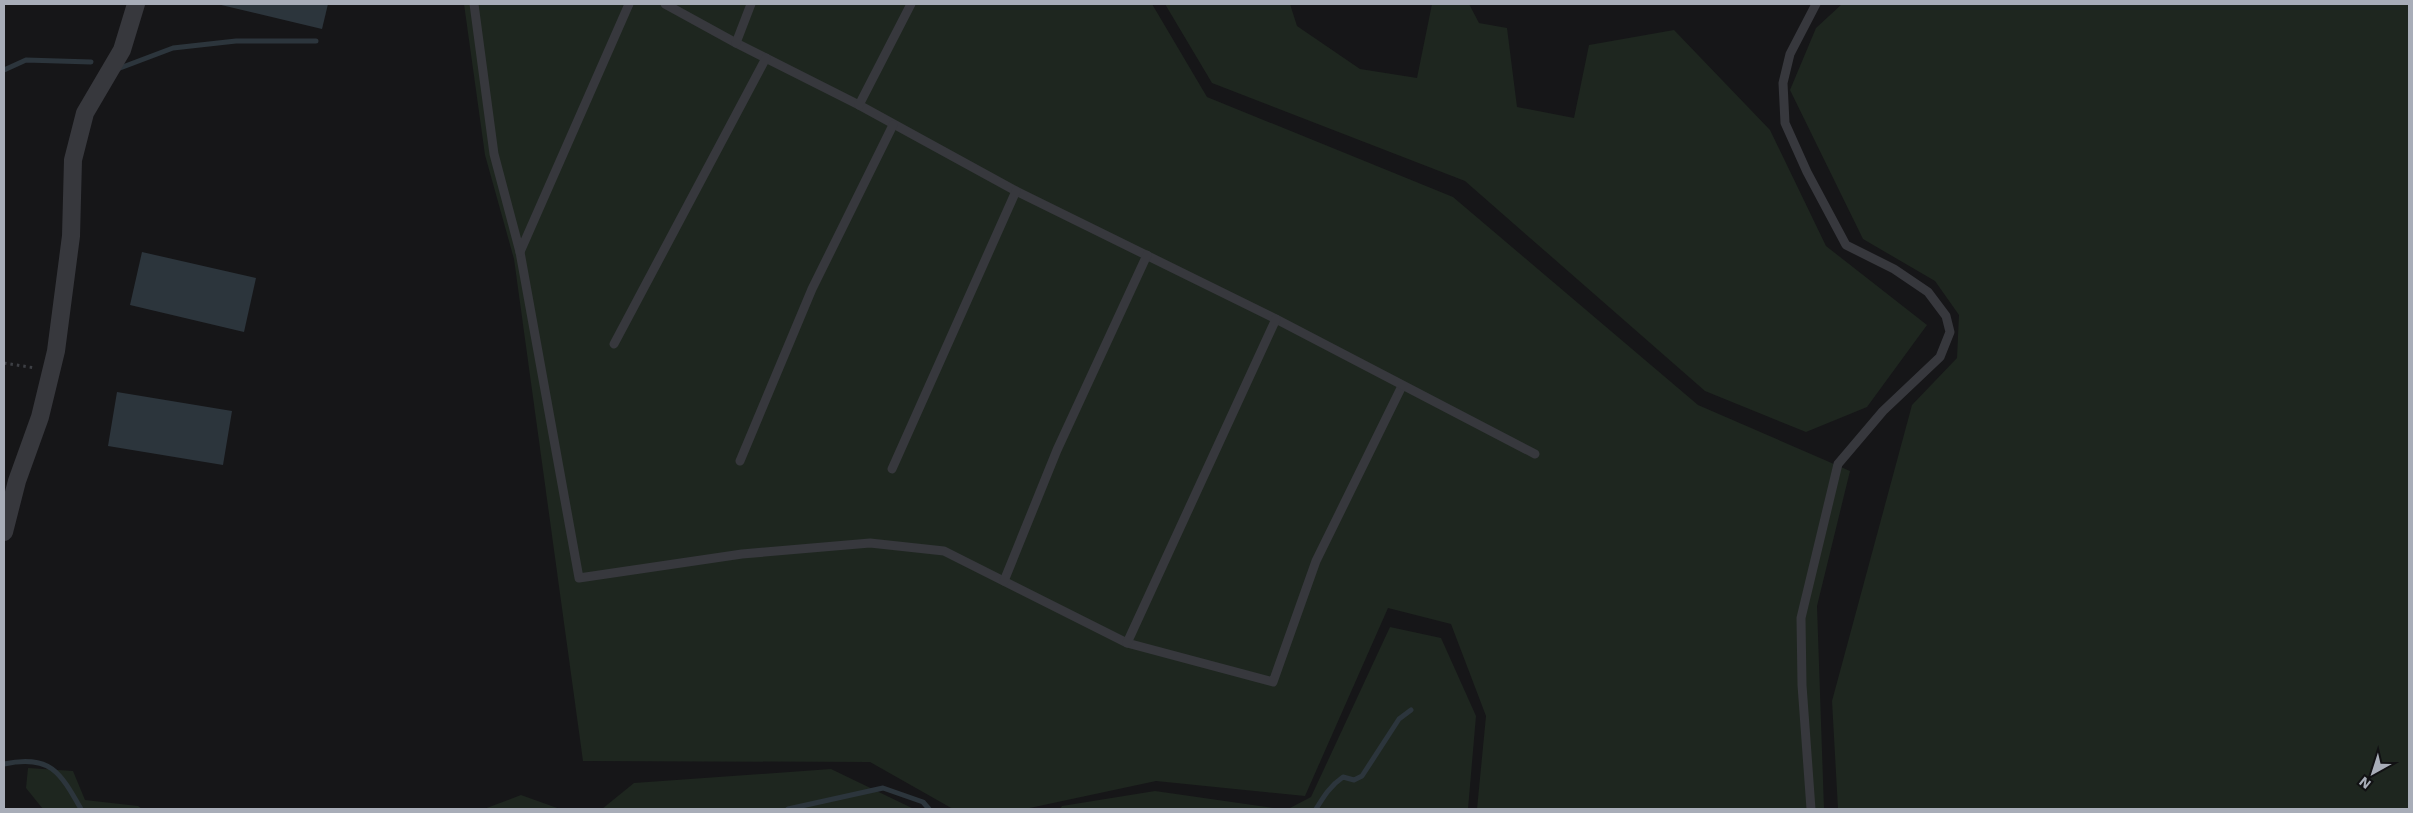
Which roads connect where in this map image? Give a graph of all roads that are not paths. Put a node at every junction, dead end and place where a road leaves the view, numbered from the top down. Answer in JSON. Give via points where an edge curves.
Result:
{"nodes":[{"id":1,"x":136,"y":4,"type":"edge"},
{"id":2,"x":474,"y":4,"type":"edge"},
{"id":3,"x":629,"y":4,"type":"edge"},
{"id":4,"x":665,"y":4,"type":"edge"},
{"id":5,"x":751,"y":4,"type":"edge"},
{"id":6,"x":911,"y":4,"type":"edge"},
{"id":7,"x":1816,"y":4,"type":"edge"},
{"id":8,"x":736,"y":43,"type":"junction"},
{"id":9,"x":766,"y":58,"type":"junction"},
{"id":10,"x":859,"y":106,"type":"junction"},
{"id":11,"x":893,"y":125,"type":"junction"},
{"id":12,"x":1016,"y":191,"type":"junction"},
{"id":13,"x":520,"y":252,"type":"junction"},
{"id":14,"x":1147,"y":255,"type":"junction"},
{"id":15,"x":1276,"y":319,"type":"junction"},
{"id":16,"x":614,"y":344,"type":"dead end"},
{"id":17,"x":1402,"y":386,"type":"junction"},
{"id":18,"x":1536,"y":454,"type":"dead end"},
{"id":19,"x":740,"y":460,"type":"dead end"},
{"id":20,"x":892,"y":470,"type":"dead end"},
{"id":21,"x":4,"y":532,"type":"edge"},
{"id":22,"x":1004,"y":581,"type":"junction"},
{"id":23,"x":1127,"y":643,"type":"junction"},
{"id":24,"x":1811,"y":809,"type":"edge"}],
"edges":[{"from":1,"to":21,"type":"street","via":[[122,50],[85,113],[73,160],[72,236],[51,370],[40,417],[17,481]]},
{"from":2,"to":13,"type":"lane","via":[[494,154]]},
{"from":3,"to":13,"type":"lane"},
{"from":4,"to":8,"type":"lane"},
{"from":5,"to":8,"type":"lane"},
{"from":6,"to":10,"type":"lane"},
{"from":7,"to":24,"type":"lane","via":[[1790,54],[1783,83],[1785,123],[1846,245],[1894,269],[1928,292],[1946,316],[1950,332],[1940,357],[1883,411],[1838,464],[1801,618],[1802,685]]},
{"from":8,"to":9,"type":"lane"},
{"from":9,"to":10,"type":"lane"},
{"from":9,"to":16,"type":"lane"},
{"from":10,"to":11,"type":"lane"},
{"from":11,"to":12,"type":"lane"},
{"from":11,"to":19,"type":"lane","via":[[812,289]]},
{"from":12,"to":14,"type":"lane"},
{"from":12,"to":20,"type":"lane"},
{"from":13,"to":22,"type":"lane","via":[[579,578],[742,554],[870,544],[944,551]]},
{"from":14,"to":15,"type":"lane"},
{"from":14,"to":22,"type":"lane","via":[[1057,450]]},
{"from":15,"to":17,"type":"lane"},
{"from":15,"to":23,"type":"lane"},
{"from":17,"to":18,"type":"lane"},
{"from":17,"to":23,"type":"lane","via":[[1316,561],[1273,682]]},
{"from":22,"to":23,"type":"lane"}]}
